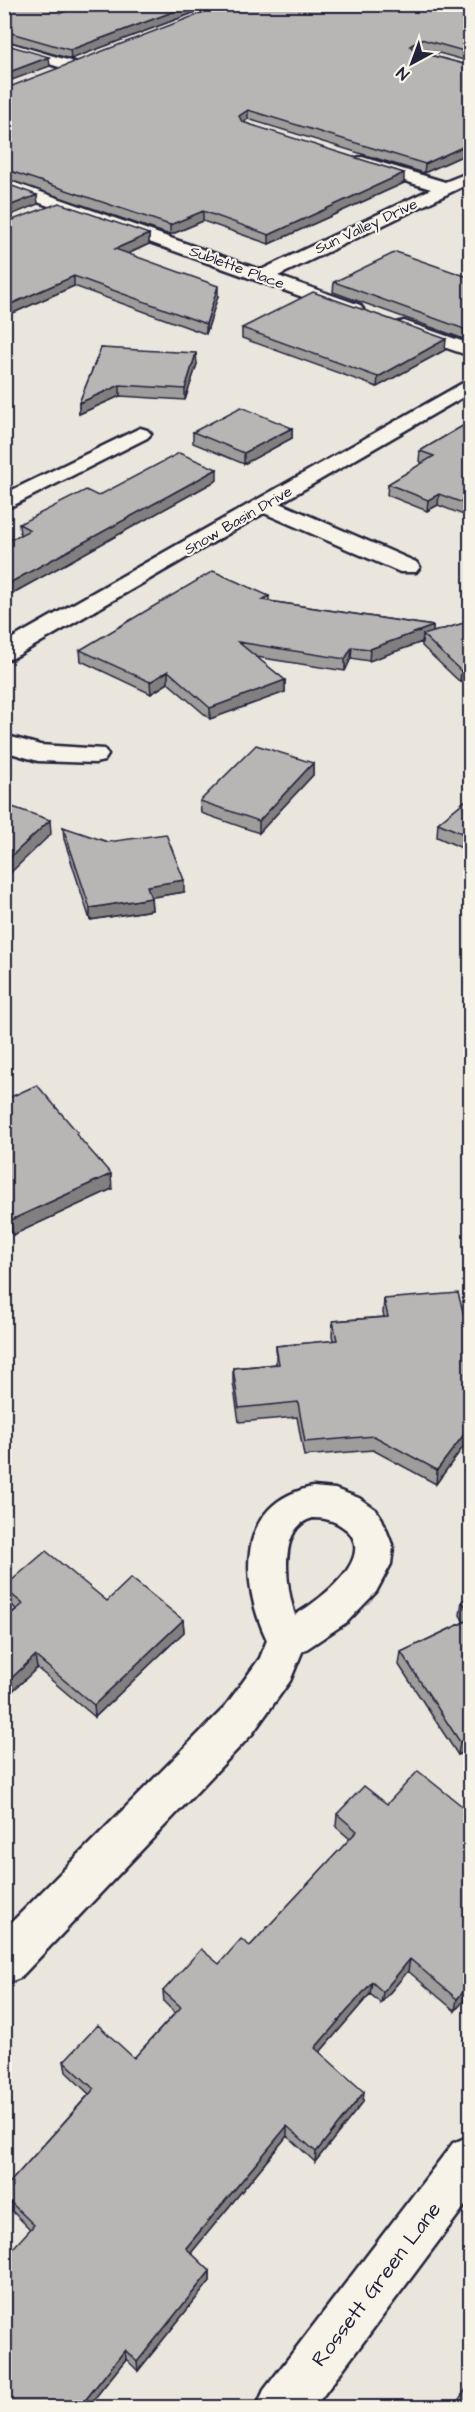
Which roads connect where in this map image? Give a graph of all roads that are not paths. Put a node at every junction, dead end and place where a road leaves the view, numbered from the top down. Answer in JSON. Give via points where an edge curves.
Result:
{"nodes":[{"id":1,"x":4,"y":45,"type":"edge"},
{"id":2,"x":49,"y":75,"type":"edge"},
{"id":3,"x":348,"y":157,"type":"edge"},
{"id":4,"x":471,"y":177,"type":"edge"},
{"id":5,"x":4,"y":184,"type":"edge"},
{"id":6,"x":446,"y":188,"type":"junction"},
{"id":7,"x":60,"y":204,"type":"junction"},
{"id":8,"x":38,"y":213,"type":"edge"},
{"id":9,"x":262,"y":276,"type":"junction"},
{"id":10,"x":471,"y":350,"type":"edge"},
{"id":11,"x":471,"y":386,"type":"edge"},
{"id":12,"x":140,"y":434,"type":"dead end"},
{"id":13,"x":4,"y":503,"type":"edge"},
{"id":14,"x":265,"y":506,"type":"junction"},
{"id":15,"x":408,"y":567,"type":"dead end"},
{"id":16,"x":4,"y":653,"type":"edge"},
{"id":17,"x":4,"y":744,"type":"edge"},
{"id":18,"x":95,"y":755,"type":"dead end"},
{"id":19,"x":287,"y":1640,"type":"dead end"},
{"id":20,"x":4,"y":1962,"type":"edge"},
{"id":21,"x":471,"y":2160,"type":"edge"},
{"id":22,"x":282,"y":2408,"type":"edge"}],
"edges":[{"from":1,"to":2,"type":"street","via":[[77,64]]},
{"from":3,"to":6,"type":"street"},
{"from":4,"to":6,"type":"street","name":"Sun Valley Drive"},
{"from":5,"to":7,"type":"street","name":"Sublette Place"},
{"from":6,"to":9,"type":"street","name":"Sun Valley Drive"},
{"from":7,"to":8,"type":"street"},
{"from":7,"to":9,"type":"street","name":"Sublette Place"},
{"from":9,"to":10,"type":"street","name":"Sublette Place"},
{"from":11,"to":14,"type":"street","name":"Snow Basin Drive"},
{"from":12,"to":13,"type":"street"},
{"from":14,"to":15,"type":"street"},
{"from":14,"to":16,"type":"street","name":"Snow Basin Drive"},
{"from":17,"to":18,"type":"street","via":[[38,753]]},
{"from":19,"to":20,"type":"street","via":[[276,1668],[238,1721]]},
{"from":21,"to":22,"type":"street","name":"Rossett Green Lane"}]}
